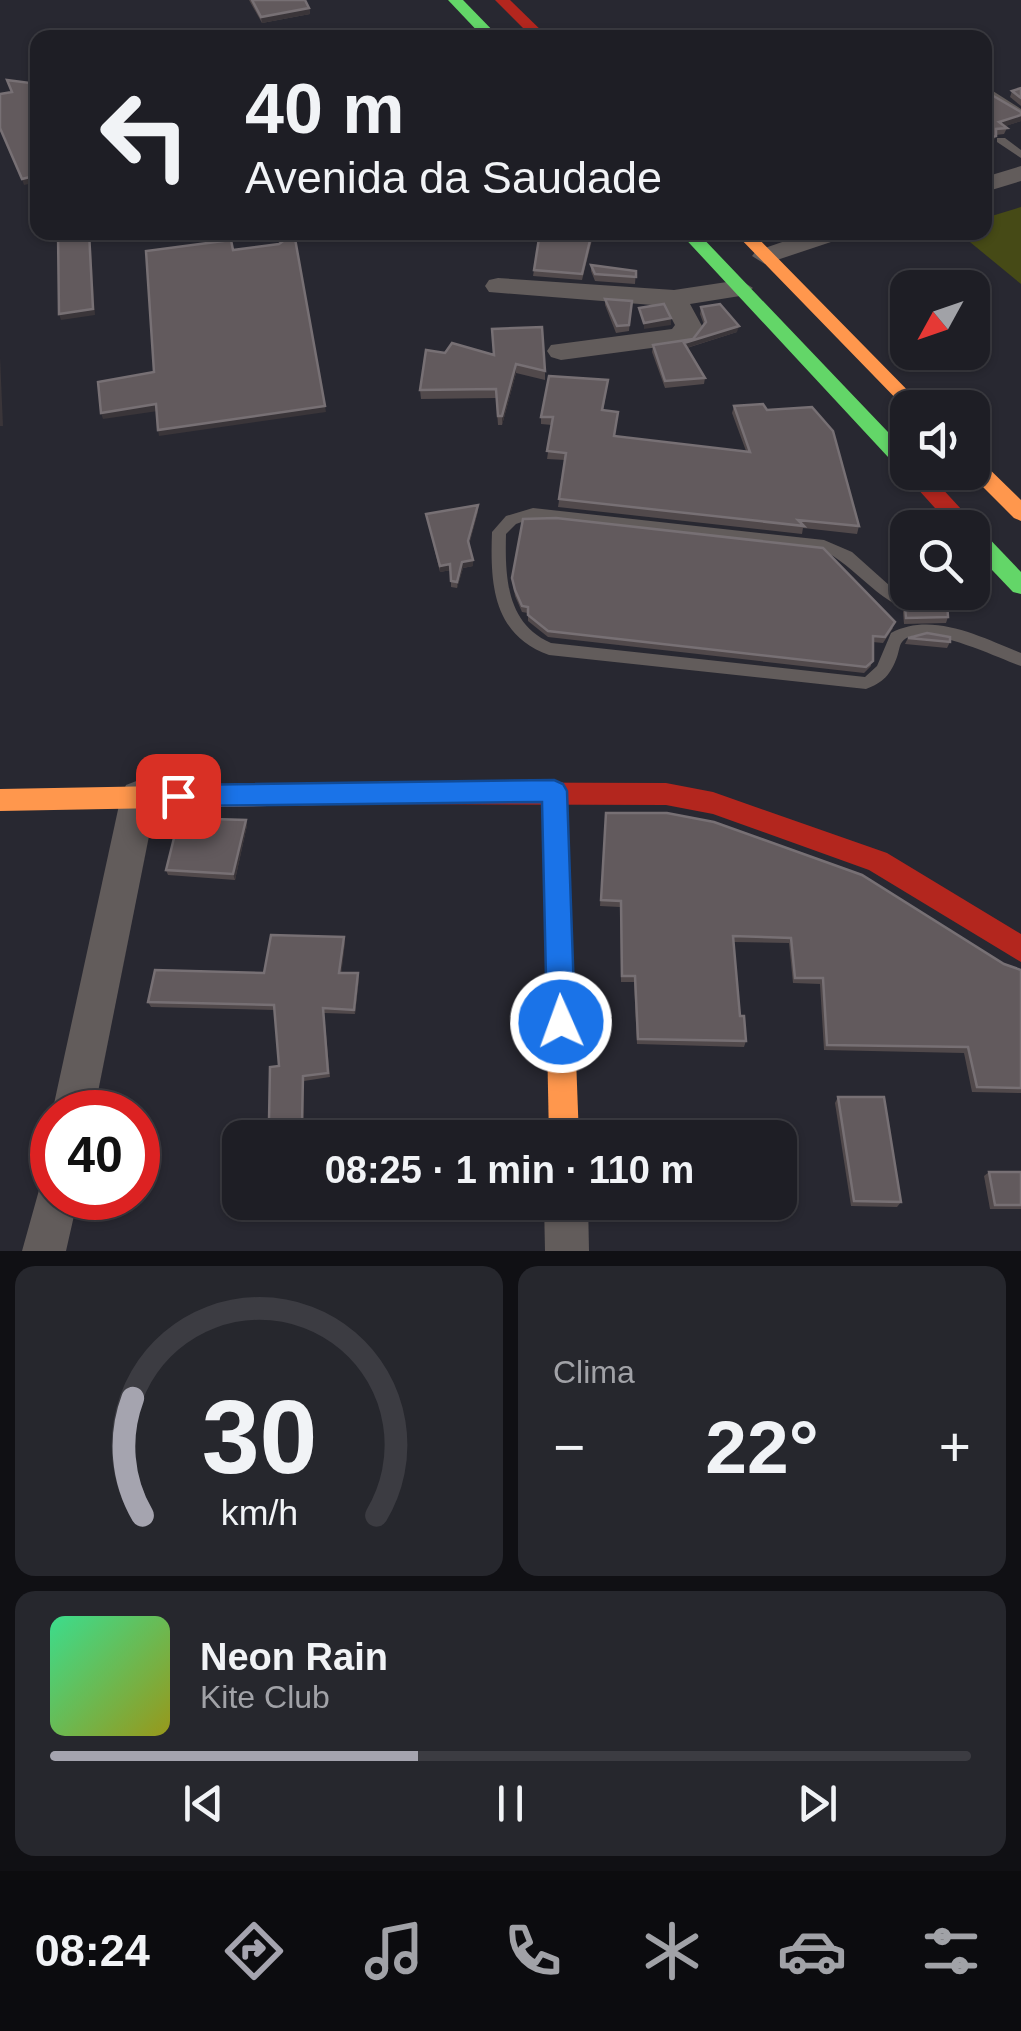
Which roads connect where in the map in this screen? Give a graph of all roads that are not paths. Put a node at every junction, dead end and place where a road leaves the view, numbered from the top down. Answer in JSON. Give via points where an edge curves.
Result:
{"nodes":[{"id":1,"x":455,"y":0,"type":"edge"},
{"id":2,"x":502,"y":0,"type":"edge"},
{"id":3,"x":484,"y":30,"type":"edge"},
{"id":4,"x":534,"y":30,"type":"edge"},
{"id":5,"x":992,"y":95,"type":"edge"},
{"id":6,"x":1021,"y":114,"type":"edge"},
{"id":7,"x":1001,"y":140,"type":"edge"},
{"id":8,"x":1021,"y":156,"type":"edge"},
{"id":9,"x":1021,"y":173,"type":"edge"},
{"id":10,"x":992,"y":182,"type":"edge"},
{"id":11,"x":695,"y":240,"type":"edge"},
{"id":12,"x":750,"y":240,"type":"edge"},
{"id":13,"x":813,"y":240,"type":"edge"},
{"id":14,"x":765,"y":256,"type":"junction"},
{"id":15,"x":498,"y":286,"type":"dead end"},
{"id":16,"x":740,"y":288,"type":"junction"},
{"id":17,"x":674,"y":298,"type":"junction"},
{"id":18,"x":562,"y":351,"type":"dead end"},
{"id":19,"x":898,"y":390,"type":"edge"},
{"id":20,"x":890,"y":447,"type":"edge"},
{"id":21,"x":990,"y":482,"type":"edge"},
{"id":22,"x":931,"y":490,"type":"edge"},
{"id":23,"x":949,"y":510,"type":"edge"},
{"id":24,"x":1021,"y":512,"type":"edge"},
{"id":25,"x":990,"y":553,"type":"edge"},
{"id":26,"x":1021,"y":586,"type":"edge"},
{"id":27,"x":890,"y":596,"type":"edge"},
{"id":28,"x":1021,"y":660,"type":"edge"},
{"id":29,"x":554,"y":791,"type":"junction"},
{"id":30,"x":139,"y":796,"type":"junction"},
{"id":31,"x":0,"y":800,"type":"edge"},
{"id":32,"x":1021,"y":950,"type":"edge"},
{"id":33,"x":78,"y":1090,"type":"edge"},
{"id":34,"x":563,"y":1120,"type":"edge"},
{"id":35,"x":51,"y":1220,"type":"edge"},
{"id":36,"x":567,"y":1220,"type":"edge"},
{"id":37,"x":44,"y":1251,"type":"edge"},
{"id":38,"x":568,"y":1251,"type":"edge"}],
"edges":[{"from":1,"to":3,"type":"main road"},
{"from":2,"to":4,"type":"main road"},
{"from":5,"to":6,"type":"lane"},
{"from":7,"to":8,"type":"lane"},
{"from":9,"to":10,"type":"street"},
{"from":11,"to":16,"type":"main road"},
{"from":12,"to":14,"type":"main road"},
{"from":13,"to":14,"type":"street"},
{"from":14,"to":19,"type":"main road"},
{"from":15,"to":17,"type":"street"},
{"from":16,"to":17,"type":"street"},
{"from":16,"to":20,"type":"main road"},
{"from":17,"to":18,"type":"street","via":[[689,326],[680,337]]},
{"from":21,"to":24,"type":"main road"},
{"from":22,"to":23,"type":"main road"},
{"from":25,"to":26,"type":"main road"},
{"from":27,"to":28,"type":"lane","via":[[824,544],[533,513],[499,532],[499,578],[513,624],[522,638],[549,649],[866,682],[884,672],[896,637],[912,630],[940,631]]},
{"from":29,"to":30,"type":"main road"},
{"from":29,"to":32,"type":"main road","via":[[666,794],[758,818],[878,861]]},
{"from":29,"to":34,"type":"main road"},
{"from":30,"to":31,"type":"main road"},
{"from":30,"to":33,"type":"street"},
{"from":35,"to":37,"type":"street"},
{"from":36,"to":38,"type":"street"}]}
